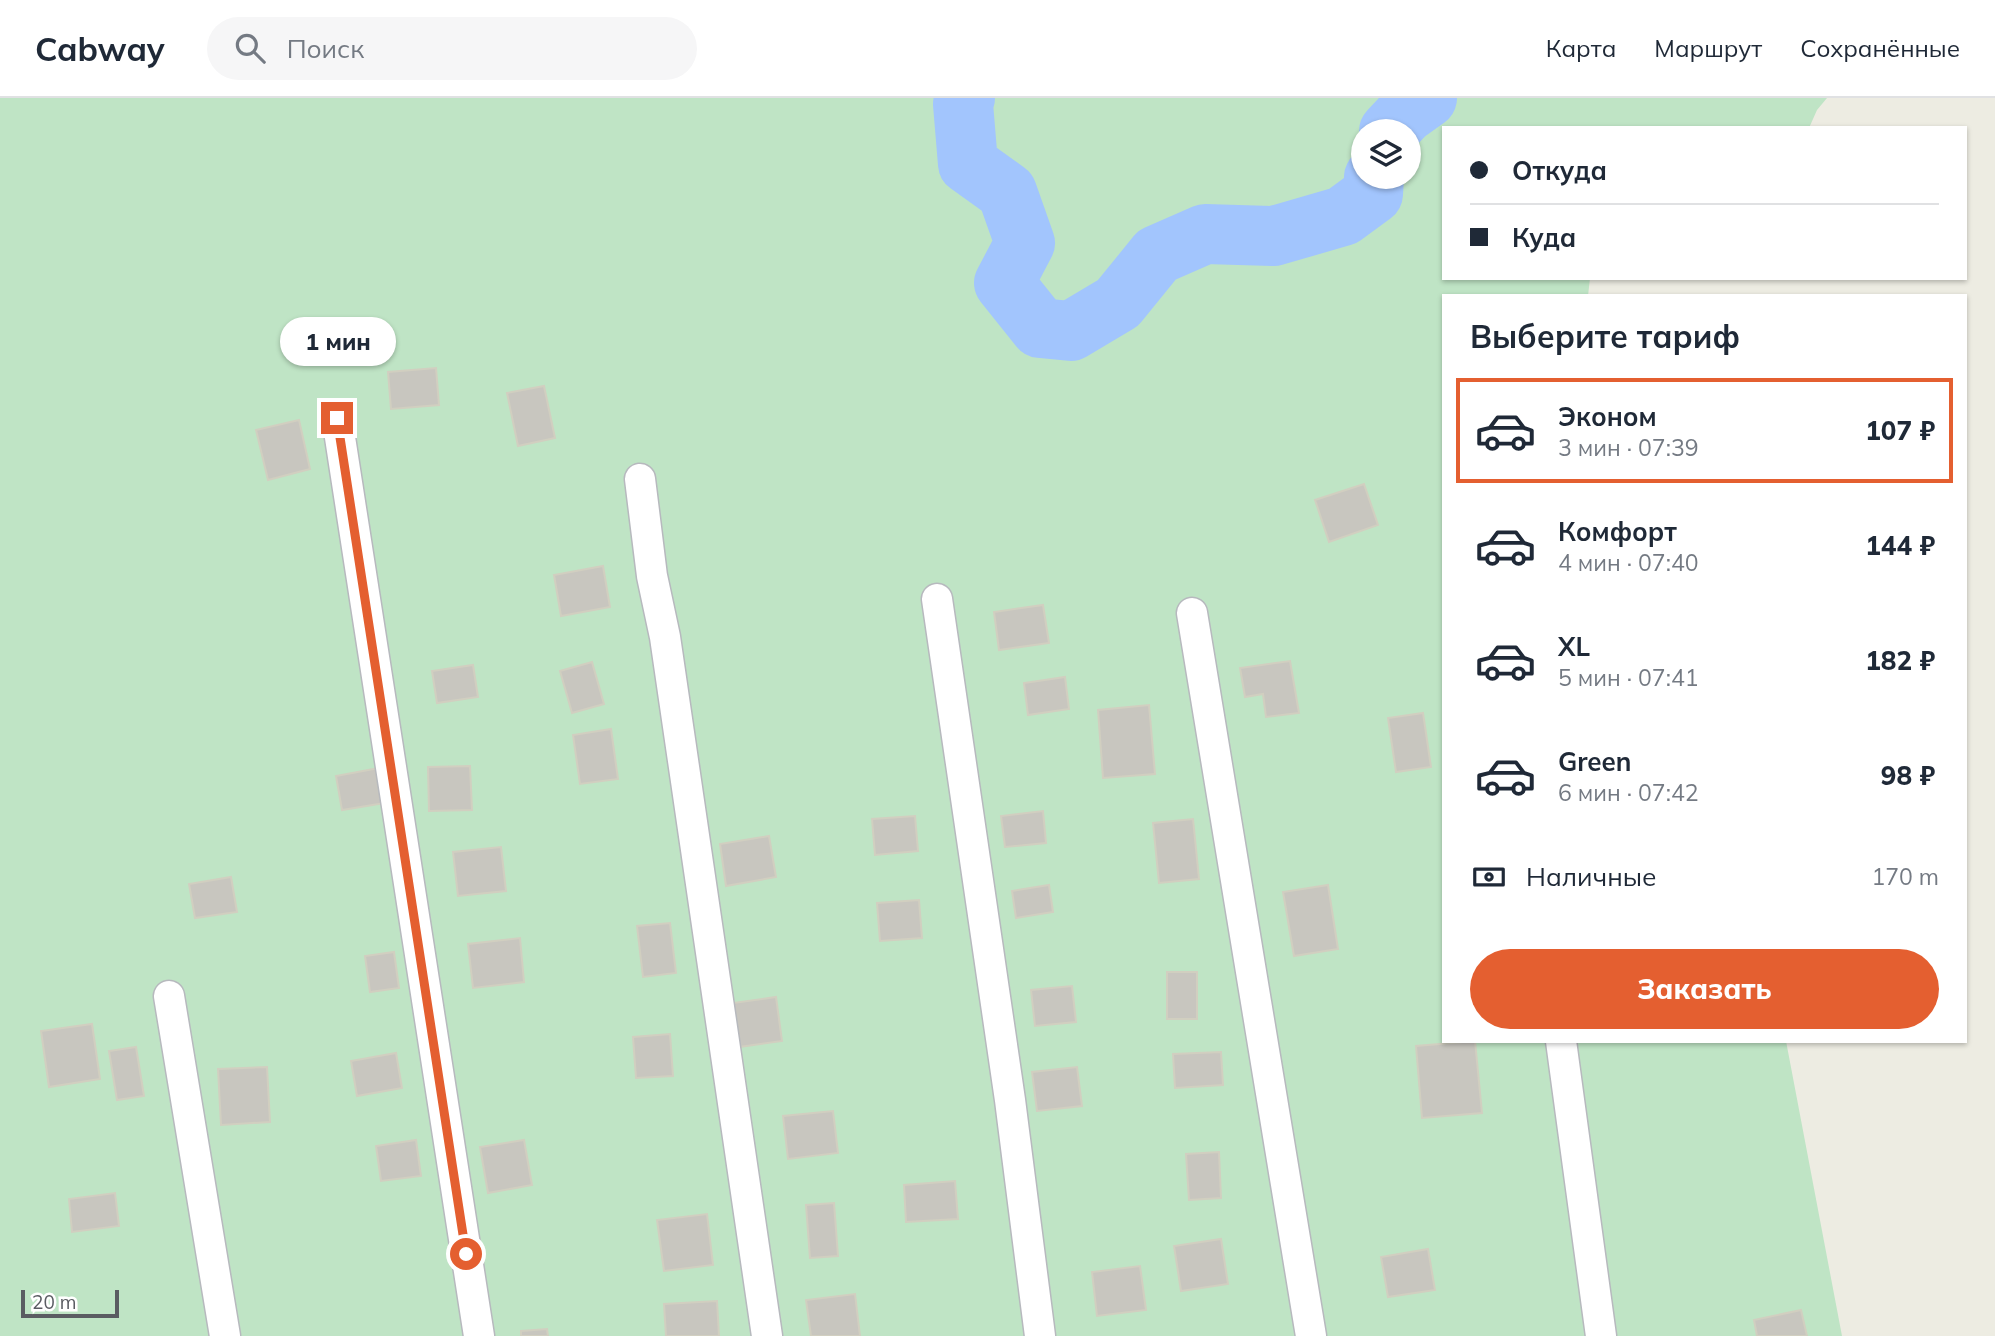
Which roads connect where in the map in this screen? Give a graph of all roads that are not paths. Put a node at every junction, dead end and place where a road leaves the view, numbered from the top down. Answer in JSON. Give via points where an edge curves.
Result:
{"nodes":[{"id":1,"x":337,"y":418,"type":"dead end"},
{"id":2,"x":640,"y":479,"type":"dead end"},
{"id":3,"x":937,"y":599,"type":"dead end"},
{"id":4,"x":1192,"y":613,"type":"dead end"},
{"id":5,"x":169,"y":996,"type":"dead end"},
{"id":6,"x":1561,"y":1043,"type":"edge"},
{"id":7,"x":225,"y":1336,"type":"edge"},
{"id":8,"x":479,"y":1336,"type":"edge"},
{"id":9,"x":767,"y":1336,"type":"edge"},
{"id":10,"x":1041,"y":1336,"type":"edge"},
{"id":11,"x":1311,"y":1336,"type":"edge"},
{"id":12,"x":1601,"y":1336,"type":"edge"}],
"edges":[{"from":1,"to":8,"type":"street"},
{"from":2,"to":9,"type":"street"},
{"from":3,"to":10,"type":"street"},
{"from":4,"to":11,"type":"street"},
{"from":5,"to":7,"type":"street"},
{"from":6,"to":12,"type":"street"}]}
